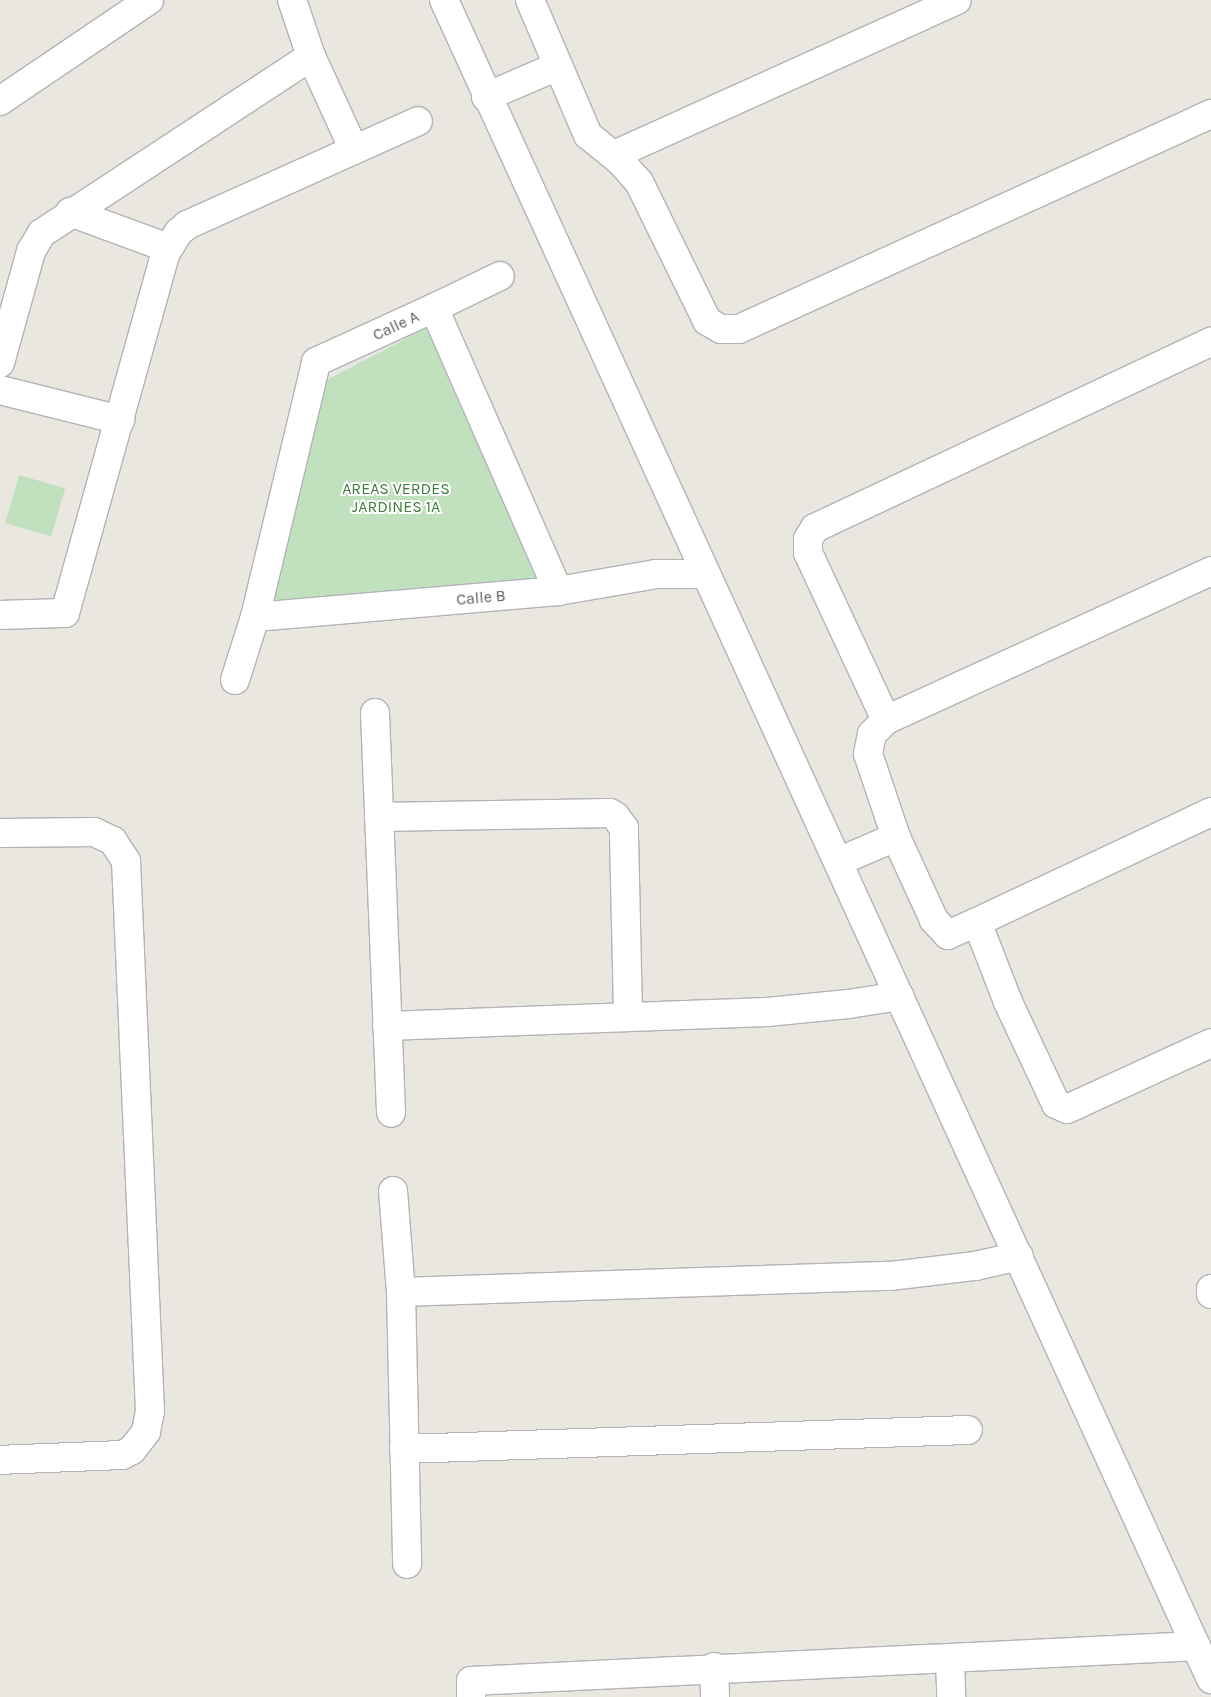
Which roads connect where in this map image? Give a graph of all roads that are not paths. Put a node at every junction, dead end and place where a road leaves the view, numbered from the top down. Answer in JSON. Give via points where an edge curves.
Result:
{"nodes":[{"id":1,"x":149,"y":0,"type":"edge"},
{"id":2,"x":292,"y":0,"type":"edge"},
{"id":3,"x":444,"y":0,"type":"edge"},
{"id":4,"x":530,"y":0,"type":"edge"},
{"id":5,"x":957,"y":0,"type":"edge"},
{"id":6,"x":311,"y":56,"type":"junction"},
{"id":7,"x":558,"y":66,"type":"junction"},
{"id":8,"x":486,"y":97,"type":"junction"},
{"id":9,"x":0,"y":102,"type":"edge"},
{"id":10,"x":1211,"y":114,"type":"edge"},
{"id":11,"x":418,"y":121,"type":"dead end"},
{"id":12,"x":354,"y":150,"type":"junction"},
{"id":13,"x":614,"y":155,"type":"junction"},
{"id":14,"x":70,"y":212,"type":"junction"},
{"id":15,"x":168,"y":248,"type":"junction"},
{"id":16,"x":500,"y":276,"type":"dead end"},
{"id":17,"x":434,"y":308,"type":"junction"},
{"id":18,"x":1211,"y":342,"type":"edge"},
{"id":19,"x":0,"y":363,"type":"edge"},
{"id":20,"x":0,"y":390,"type":"edge"},
{"id":21,"x":120,"y":420,"type":"junction"},
{"id":22,"x":1211,"y":571,"type":"edge"},
{"id":23,"x":706,"y":574,"type":"junction"},
{"id":24,"x":558,"y":591,"type":"junction"},
{"id":25,"x":0,"y":615,"type":"edge"},
{"id":26,"x":255,"y":617,"type":"junction"},
{"id":27,"x":235,"y":680,"type":"dead end"},
{"id":28,"x":375,"y":712,"type":"dead end"},
{"id":29,"x":886,"y":720,"type":"junction"},
{"id":30,"x":1211,"y":812,"type":"edge"},
{"id":31,"x":379,"y":817,"type":"junction"},
{"id":32,"x":0,"y":832,"type":"edge"},
{"id":33,"x":896,"y":837,"type":"junction"},
{"id":34,"x":840,"y":861,"type":"junction"},
{"id":35,"x":977,"y":922,"type":"junction"},
{"id":36,"x":899,"y":996,"type":"junction"},
{"id":37,"x":628,"y":1017,"type":"junction"},
{"id":38,"x":387,"y":1026,"type":"junction"},
{"id":39,"x":1211,"y":1044,"type":"edge"},
{"id":40,"x":391,"y":1113,"type":"dead end"},
{"id":41,"x":393,"y":1190,"type":"dead end"},
{"id":42,"x":1019,"y":1256,"type":"junction"},
{"id":43,"x":1211,"y":1289,"type":"edge"},
{"id":44,"x":401,"y":1292,"type":"junction"},
{"id":45,"x":1211,"y":1294,"type":"edge"},
{"id":46,"x":968,"y":1430,"type":"dead end"},
{"id":47,"x":404,"y":1449,"type":"junction"},
{"id":48,"x":0,"y":1460,"type":"edge"},
{"id":49,"x":407,"y":1564,"type":"dead end"},
{"id":50,"x":1196,"y":1646,"type":"junction"},
{"id":51,"x":950,"y":1659,"type":"junction"},
{"id":52,"x":714,"y":1667,"type":"junction"},
{"id":53,"x":1211,"y":1680,"type":"edge"},
{"id":54,"x":470,"y":1697,"type":"edge"},
{"id":55,"x":715,"y":1697,"type":"edge"},
{"id":56,"x":952,"y":1697,"type":"edge"}],
"edges":[{"from":1,"to":9,"type":"street"},
{"from":2,"to":6,"type":"street"},
{"from":3,"to":8,"type":"street"},
{"from":4,"to":7,"type":"street"},
{"from":5,"to":13,"type":"street"},
{"from":6,"to":12,"type":"street"},
{"from":6,"to":14,"type":"street"},
{"from":7,"to":8,"type":"street"},
{"from":7,"to":13,"type":"street","via":[[588,135]]},
{"from":8,"to":23,"type":"street"},
{"from":10,"to":13,"type":"street","via":[[730,330],[707,321],[639,182]]},
{"from":11,"to":12,"type":"street"},
{"from":12,"to":15,"type":"street","via":[[187,225]]},
{"from":14,"to":15,"type":"street"},
{"from":14,"to":19,"type":"street","via":[[42,233],[31,251]]},
{"from":15,"to":21,"type":"street"},
{"from":16,"to":17,"type":"street"},
{"from":17,"to":24,"type":"street","name":"Calle A"},
{"from":17,"to":26,"type":"street","name":"Calle A","via":[[316,362]]},
{"from":18,"to":29,"type":"street","via":[[815,528],[808,539],[808,554]]},
{"from":20,"to":21,"type":"street"},
{"from":21,"to":25,"type":"street","via":[[65,613]]},
{"from":22,"to":29,"type":"street"},
{"from":23,"to":24,"type":"street","name":"Calle B","via":[[656,574]]},
{"from":23,"to":34,"type":"street"},
{"from":24,"to":26,"type":"street","name":"Calle B"},
{"from":26,"to":27,"type":"street"},
{"from":28,"to":31,"type":"street"},
{"from":29,"to":33,"type":"street","via":[[872,734],[868,754]]},
{"from":30,"to":35,"type":"street"},
{"from":31,"to":37,"type":"street","via":[[610,813],[615,816],[624,828]]},
{"from":31,"to":38,"type":"street"},
{"from":32,"to":48,"type":"street","via":[[94,832],[113,841],[126,861],[150,1411],[146,1432],[132,1450],[122,1455]]},
{"from":33,"to":34,"type":"street"},
{"from":33,"to":35,"type":"street","via":[[934,920],[948,935]]},
{"from":34,"to":36,"type":"street"},
{"from":35,"to":39,"type":"street","via":[[1008,1002],[1056,1104],[1067,1109]]},
{"from":36,"to":37,"type":"street","via":[[767,1012]]},
{"from":36,"to":42,"type":"street"},
{"from":37,"to":38,"type":"street"},
{"from":38,"to":40,"type":"street"},
{"from":41,"to":44,"type":"street"},
{"from":42,"to":44,"type":"street","via":[[975,1266],[890,1276]]},
{"from":42,"to":50,"type":"street"},
{"from":43,"to":45,"type":"street"},
{"from":44,"to":47,"type":"street"},
{"from":46,"to":47,"type":"street"},
{"from":47,"to":49,"type":"street"},
{"from":50,"to":51,"type":"street"},
{"from":50,"to":53,"type":"street"},
{"from":51,"to":52,"type":"street"},
{"from":51,"to":56,"type":"street"},
{"from":52,"to":54,"type":"street","via":[[471,1681]]},
{"from":52,"to":55,"type":"street"}]}
